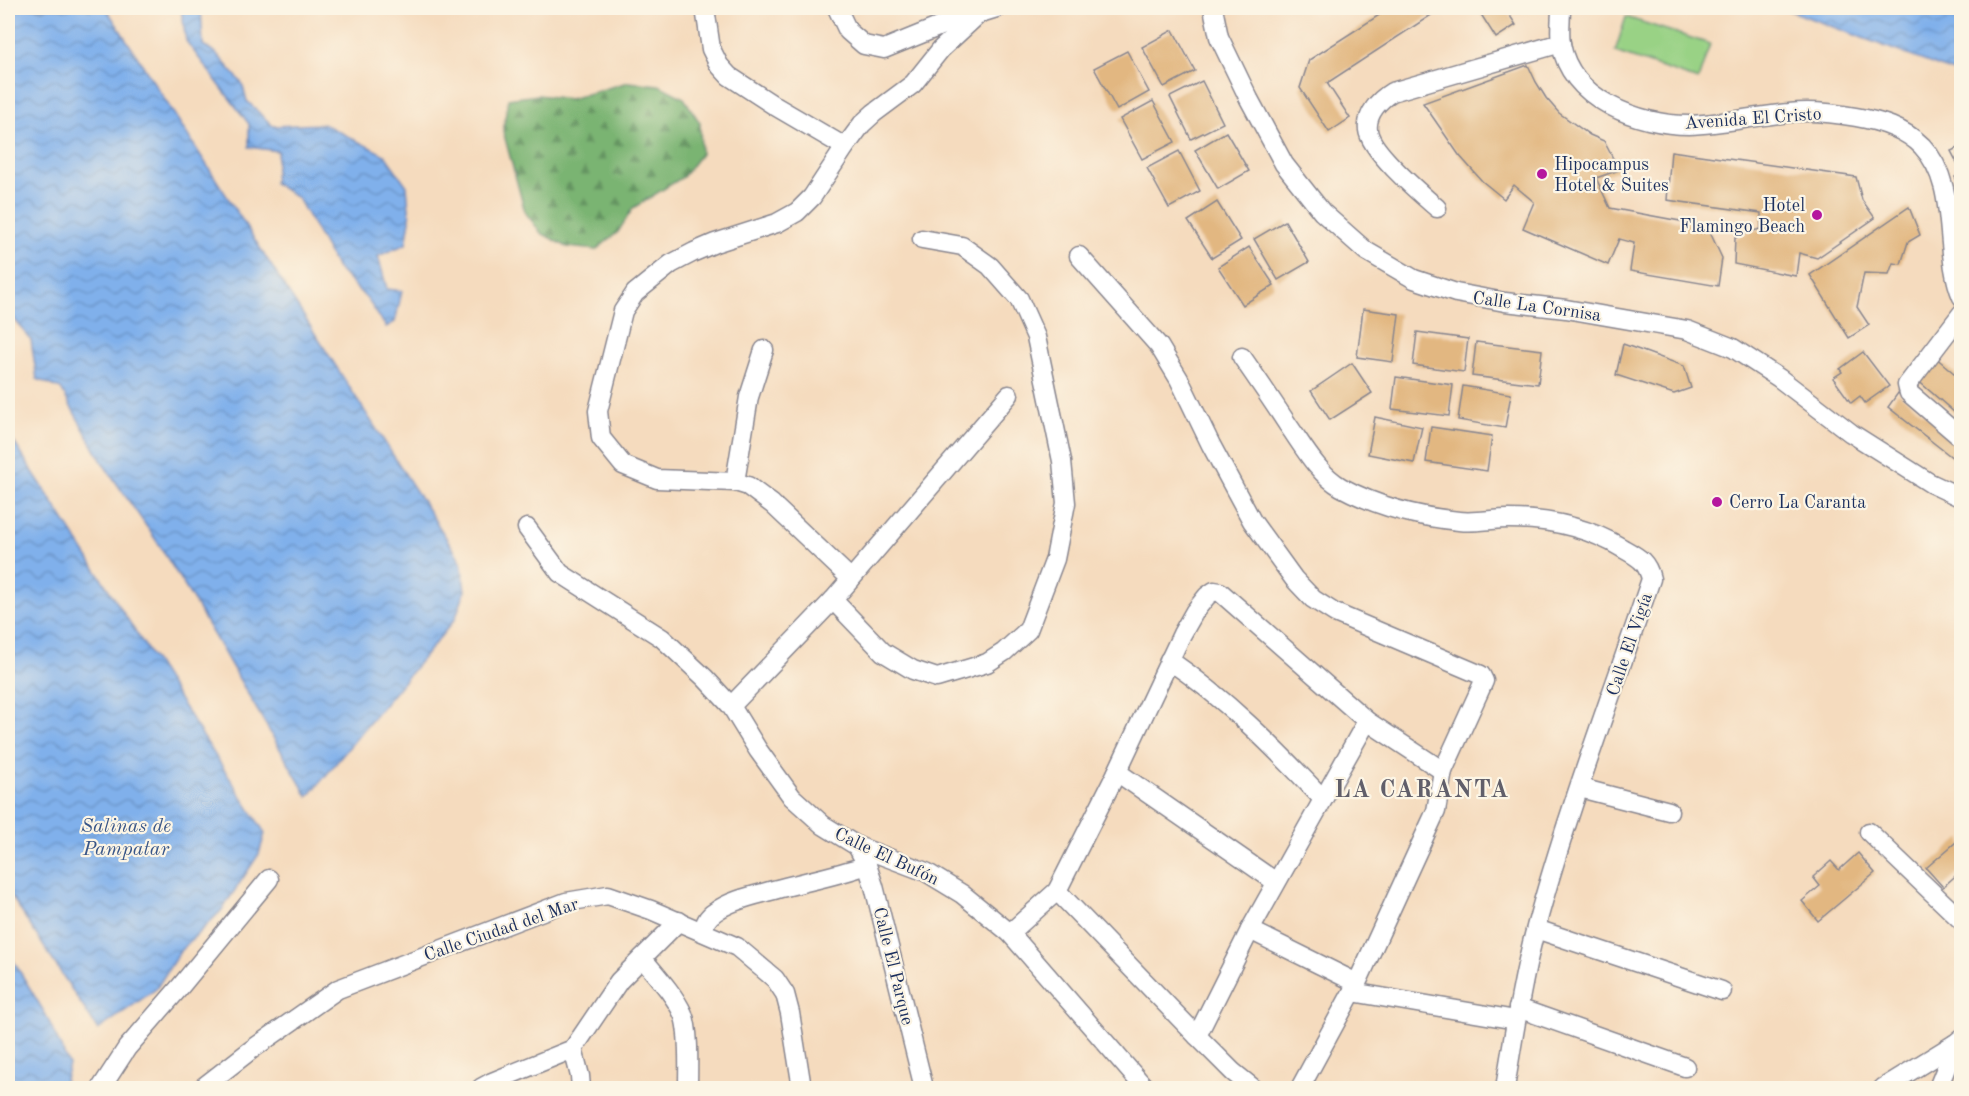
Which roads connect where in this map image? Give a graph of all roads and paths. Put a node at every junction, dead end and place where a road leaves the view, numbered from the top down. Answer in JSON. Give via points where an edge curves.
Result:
{"nodes":[{"id":1,"x":705,"y":8,"type":"edge"},
{"id":2,"x":837,"y":8,"type":"edge"},
{"id":3,"x":1213,"y":8,"type":"edge"},
{"id":4,"x":1561,"y":8,"type":"edge"},
{"id":5,"x":990,"y":9,"type":"edge"},
{"id":6,"x":1561,"y":43,"type":"junction"},
{"id":7,"x":845,"y":147,"type":"junction"},
{"id":8,"x":1437,"y":208,"type":"dead end"},
{"id":9,"x":922,"y":239,"type":"dead end"},
{"id":10,"x":1078,"y":256,"type":"dead end"},
{"id":11,"x":1962,"y":297,"type":"edge"},
{"id":12,"x":1962,"y":313,"type":"edge"},
{"id":13,"x":765,"y":350,"type":"dead end"},
{"id":14,"x":1242,"y":357,"type":"dead end"},
{"id":15,"x":1010,"y":395,"type":"dead end"},
{"id":16,"x":1959,"y":436,"type":"dead end"},
{"id":17,"x":735,"y":482,"type":"junction"},
{"id":18,"x":1962,"y":498,"type":"edge"},
{"id":19,"x":527,"y":528,"type":"dead end"},
{"id":20,"x":851,"y":579,"type":"junction"},
{"id":21,"x":833,"y":600,"type":"junction"},
{"id":22,"x":1169,"y":660,"type":"junction"},
{"id":23,"x":731,"y":706,"type":"junction"},
{"id":24,"x":1367,"y":721,"type":"junction"},
{"id":25,"x":1443,"y":771,"type":"junction"},
{"id":26,"x":1117,"y":772,"type":"junction"},
{"id":27,"x":1580,"y":788,"type":"junction"},
{"id":28,"x":1322,"y":798,"type":"junction"},
{"id":29,"x":1669,"y":811,"type":"dead end"},
{"id":30,"x":1869,"y":832,"type":"dead end"},
{"id":31,"x":857,"y":846,"type":"junction"},
{"id":32,"x":867,"y":865,"type":"junction"},
{"id":33,"x":269,"y":879,"type":"dead end"},
{"id":34,"x":1276,"y":882,"type":"junction"},
{"id":35,"x":1057,"y":891,"type":"junction"},
{"id":36,"x":679,"y":921,"type":"junction"},
{"id":37,"x":1962,"y":921,"type":"edge"},
{"id":38,"x":1536,"y":929,"type":"junction"},
{"id":39,"x":1250,"y":930,"type":"junction"},
{"id":40,"x":703,"y":931,"type":"junction"},
{"id":41,"x":1010,"y":933,"type":"junction"},
{"id":42,"x":642,"y":958,"type":"junction"},
{"id":43,"x":1354,"y":987,"type":"junction"},
{"id":44,"x":1722,"y":991,"type":"dead end"},
{"id":45,"x":1517,"y":1014,"type":"junction"},
{"id":46,"x":1197,"y":1036,"type":"junction"},
{"id":47,"x":1959,"y":1041,"type":"edge"},
{"id":48,"x":573,"y":1049,"type":"junction"},
{"id":49,"x":1685,"y":1067,"type":"dead end"},
{"id":50,"x":1305,"y":1088,"type":"edge"},
{"id":51,"x":101,"y":1089,"type":"edge"},
{"id":52,"x":202,"y":1089,"type":"edge"},
{"id":53,"x":481,"y":1089,"type":"edge"},
{"id":54,"x":581,"y":1089,"type":"edge"},
{"id":55,"x":688,"y":1089,"type":"edge"},
{"id":56,"x":802,"y":1089,"type":"edge"},
{"id":57,"x":924,"y":1089,"type":"edge"},
{"id":58,"x":1145,"y":1089,"type":"edge"},
{"id":59,"x":1253,"y":1089,"type":"edge"},
{"id":60,"x":1505,"y":1089,"type":"edge"},
{"id":61,"x":1883,"y":1089,"type":"edge"},
{"id":62,"x":1938,"y":1089,"type":"edge"}],
"edges":[{"from":1,"to":7,"type":"street","via":[[711,49],[729,76]]},
{"from":2,"to":5,"type":"street","via":[[848,31],[864,45],[884,49]]},
{"from":3,"to":18,"type":"street","name":"Calle La Cornisa","via":[[1219,37],[1284,164],[1322,212],[1373,256],[1414,279],[1456,293],[1687,330],[1733,348],[1851,433],[1930,483]]},
{"from":4,"to":6,"type":"street","name":"Avenida El Cristo"},
{"from":5,"to":7,"type":"street","via":[[941,49],[914,84],[862,124]]},
{"from":6,"to":8,"type":"street","via":[[1392,92],[1377,104],[1369,119],[1368,132],[1373,142],[1414,189]]},
{"from":6,"to":11,"type":"street","name":"Avenida El Cristo","via":[[1566,60],[1583,86],[1628,114],[1661,123],[1690,125],[1791,112],[1829,113],[1878,121],[1902,131],[1922,147],[1937,169]]},
{"from":7,"to":17,"type":"street","via":[[812,197],[797,212],[671,264],[635,293],[623,311],[598,411],[602,438],[623,465],[657,479]]},
{"from":9,"to":21,"type":"street","via":[[962,246],[990,266],[1019,299],[1036,337],[1062,461],[1066,502],[1056,559],[1028,630],[987,663],[937,678],[913,670],[884,652]]},
{"from":10,"to":25,"type":"street","via":[[1159,346],[1252,521],[1300,586],[1335,613],[1484,678]]},
{"from":12,"to":16,"type":"street","via":[[1906,389]]},
{"from":13,"to":17,"type":"street","via":[[749,397]]},
{"from":14,"to":27,"type":"street","name":"Calle El Vigía","via":[[1317,465],[1339,485],[1364,498],[1424,516],[1461,521],[1510,519],[1580,528],[1607,539],[1649,567],[1651,579]]},
{"from":15,"to":20,"type":"street"},
{"from":17,"to":20,"type":"street","via":[[748,486],[772,504]]},
{"from":19,"to":23,"type":"street","name":"Calle El Bufón","via":[[560,573],[662,638]]},
{"from":20,"to":21,"type":"street"},
{"from":21,"to":23,"type":"street"},
{"from":22,"to":24,"type":"street","via":[[1195,611],[1207,596],[1220,591]]},
{"from":22,"to":26,"type":"street"},
{"from":22,"to":28,"type":"street","via":[[1261,734]]},
{"from":23,"to":31,"type":"street","name":"Calle El Bufón","via":[[792,797],[823,825]]},
{"from":24,"to":25,"type":"street"},
{"from":24,"to":28,"type":"street"},
{"from":25,"to":43,"type":"street","via":[[1436,811]]},
{"from":26,"to":34,"type":"street"},
{"from":26,"to":35,"type":"street"},
{"from":27,"to":29,"type":"street"},
{"from":27,"to":38,"type":"street","name":"Calle El Vigía"},
{"from":28,"to":34,"type":"street"},
{"from":30,"to":37,"type":"street"},
{"from":31,"to":32,"type":"street","name":"Calle El Parque"},
{"from":31,"to":41,"type":"street","name":"Calle El Bufón","via":[[926,872],[962,894]]},
{"from":32,"to":40,"type":"street","via":[[746,897],[715,911],[706,920]]},
{"from":32,"to":57,"type":"street","name":"Calle El Parque"},
{"from":33,"to":51,"type":"street","via":[[127,1048]]},
{"from":34,"to":39,"type":"street"},
{"from":35,"to":41,"type":"street"},
{"from":35,"to":46,"type":"street"},
{"from":36,"to":40,"type":"street","name":"Calle Ciudad del Mar"},
{"from":36,"to":42,"type":"street"},
{"from":36,"to":52,"type":"street","name":"Calle Ciudad del Mar","via":[[608,895],[566,902],[338,989]]},
{"from":38,"to":44,"type":"street"},
{"from":38,"to":45,"type":"street","name":"Calle El Vigía"},
{"from":39,"to":43,"type":"street"},
{"from":39,"to":46,"type":"street"},
{"from":40,"to":56,"type":"street","name":"Calle Ciudad del Mar","via":[[737,947],[775,979],[785,994]]},
{"from":41,"to":58,"type":"street","name":"Calle El Bufón"},
{"from":42,"to":48,"type":"street","via":[[619,981]]},
{"from":42,"to":55,"type":"street","via":[[683,1014]]},
{"from":43,"to":45,"type":"street"},
{"from":43,"to":50,"type":"street"},
{"from":45,"to":49,"type":"street"},
{"from":45,"to":60,"type":"street","name":"Calle El Vigía"},
{"from":46,"to":59,"type":"street"},
{"from":47,"to":61,"type":"street"},
{"from":47,"to":62,"type":"street"},
{"from":48,"to":53,"type":"street"},
{"from":48,"to":54,"type":"street"}]}
